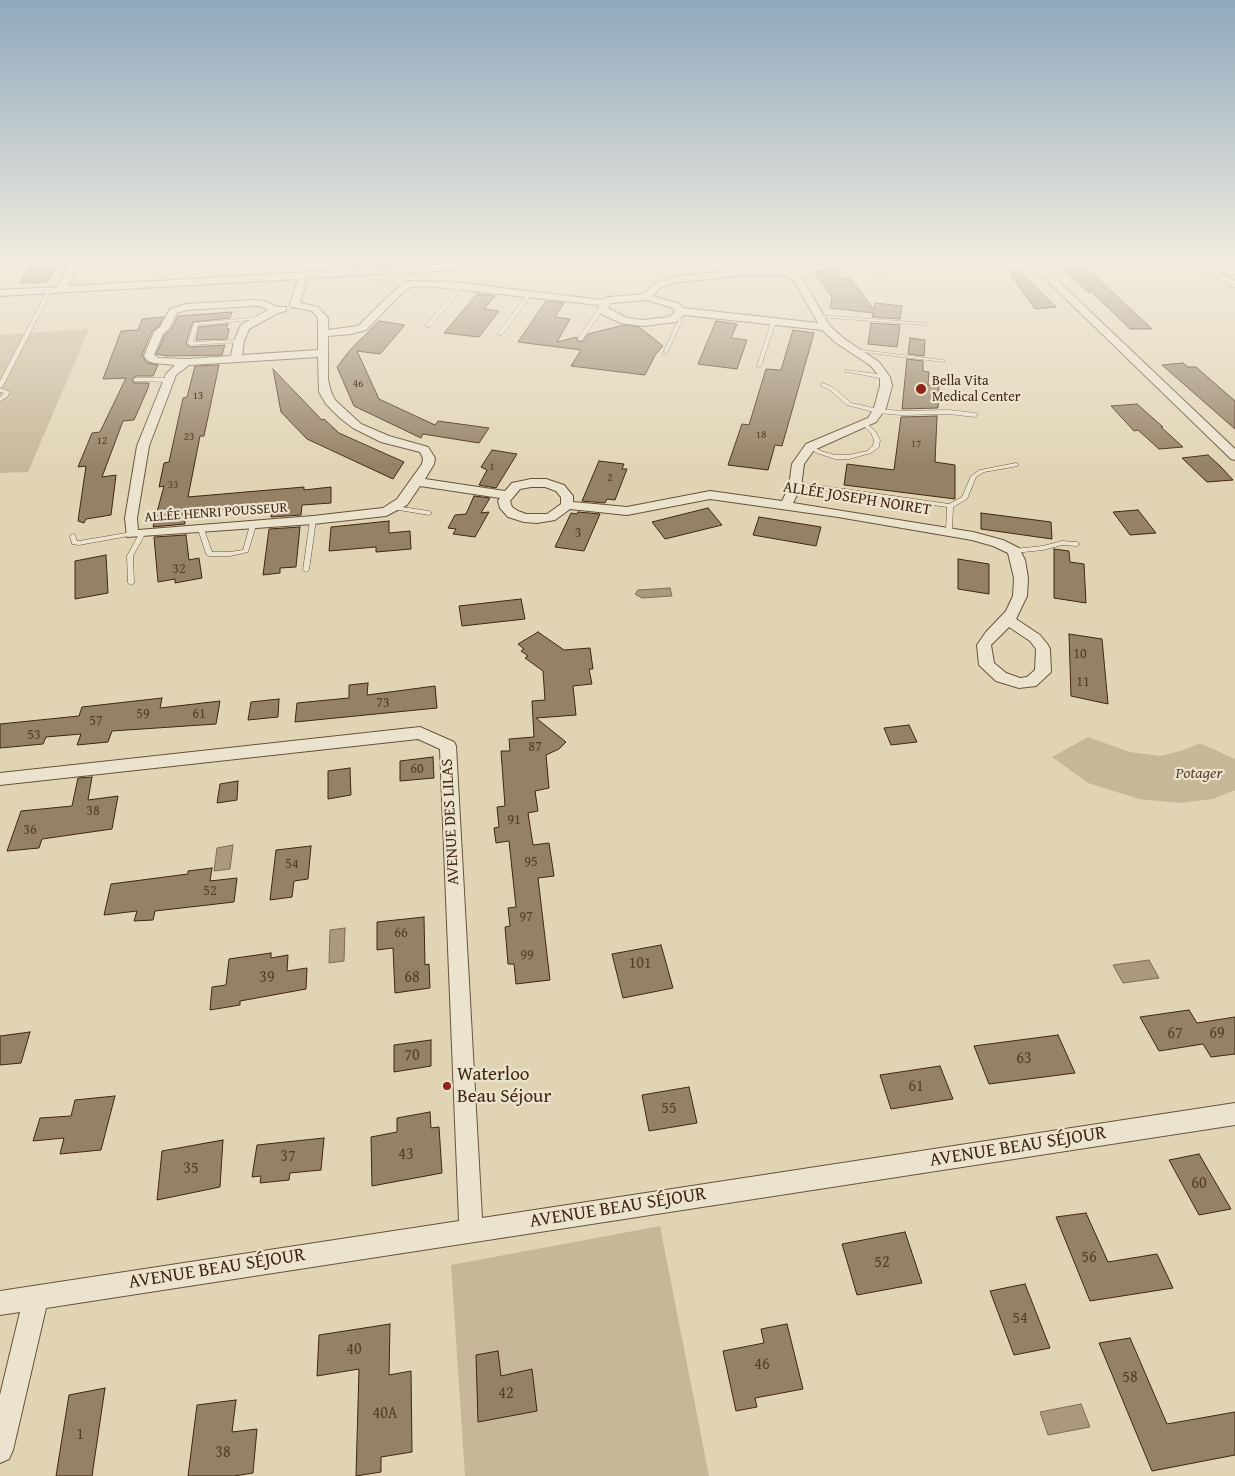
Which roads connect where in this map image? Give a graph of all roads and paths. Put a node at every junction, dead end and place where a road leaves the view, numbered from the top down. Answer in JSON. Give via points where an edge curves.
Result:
{"nodes":[{"id":1,"x":29,"y":330,"type":"edge"},
{"id":2,"x":163,"y":330,"type":"edge"},
{"id":3,"x":194,"y":330,"type":"edge"},
{"id":4,"x":244,"y":330,"type":"edge"},
{"id":5,"x":323,"y":330,"type":"edge"},
{"id":6,"x":355,"y":330,"type":"edge"},
{"id":7,"x":503,"y":330,"type":"edge"},
{"id":8,"x":587,"y":330,"type":"edge"},
{"id":9,"x":676,"y":330,"type":"edge"},
{"id":10,"x":771,"y":330,"type":"edge"},
{"id":11,"x":829,"y":330,"type":"edge"},
{"id":12,"x":1103,"y":330,"type":"edge"},
{"id":13,"x":323,"y":333,"type":"junction"},
{"id":14,"x":500,"y":334,"type":"dead end"},
{"id":15,"x":580,"y":340,"type":"dead end"},
{"id":16,"x":239,"y":341,"type":"junction"},
{"id":17,"x":856,"y":350,"type":"junction"},
{"id":18,"x":323,"y":353,"type":"junction"},
{"id":19,"x":665,"y":353,"type":"dead end"},
{"id":20,"x":236,"y":358,"type":"junction"},
{"id":21,"x":943,"y":361,"type":"dead end"},
{"id":22,"x":186,"y":362,"type":"junction"},
{"id":23,"x":759,"y":366,"type":"dead end"},
{"id":24,"x":848,"y":370,"type":"dead end"},
{"id":25,"x":885,"y":377,"type":"junction"},
{"id":26,"x":136,"y":380,"type":"dead end"},
{"id":27,"x":169,"y":380,"type":"junction"},
{"id":28,"x":823,"y":385,"type":"dead end"},
{"id":29,"x":0,"y":386,"type":"edge"},
{"id":30,"x":0,"y":390,"type":"edge"},
{"id":31,"x":0,"y":399,"type":"edge"},
{"id":32,"x":878,"y":411,"type":"junction"},
{"id":33,"x":975,"y":415,"type":"dead end"},
{"id":34,"x":865,"y":424,"type":"junction"},
{"id":35,"x":810,"y":447,"type":"junction"},
{"id":36,"x":1235,"y":456,"type":"edge"},
{"id":37,"x":1016,"y":465,"type":"dead end"},
{"id":38,"x":417,"y":482,"type":"junction"},
{"id":39,"x":796,"y":484,"type":"junction"},
{"id":40,"x":507,"y":495,"type":"junction"},
{"id":41,"x":567,"y":505,"type":"junction"},
{"id":42,"x":786,"y":505,"type":"junction"},
{"id":43,"x":950,"y":506,"type":"junction"},
{"id":44,"x":395,"y":508,"type":"junction"},
{"id":45,"x":619,"y":511,"type":"joint"},
{"id":46,"x":429,"y":513,"type":"dead end"},
{"id":47,"x":313,"y":520,"type":"junction"},
{"id":48,"x":253,"y":525,"type":"junction"},
{"id":49,"x":202,"y":529,"type":"junction"},
{"id":50,"x":949,"y":531,"type":"junction"},
{"id":51,"x":137,"y":534,"type":"junction"},
{"id":52,"x":73,"y":536,"type":"dead end"},
{"id":53,"x":1077,"y":544,"type":"dead end"},
{"id":54,"x":1014,"y":551,"type":"junction"},
{"id":55,"x":306,"y":570,"type":"dead end"},
{"id":56,"x":132,"y":583,"type":"dead end"},
{"id":57,"x":1008,"y":620,"type":"junction"},
{"id":58,"x":0,"y":779,"type":"edge"},
{"id":59,"x":1235,"y":1114,"type":"edge"},
{"id":60,"x":471,"y":1231,"type":"junction"},
{"id":61,"x":36,"y":1297,"type":"junction"},
{"id":62,"x":0,"y":1302,"type":"edge"},
{"id":63,"x":0,"y":1450,"type":"edge"}],
"edges":[{"from":1,"to":29,"type":"lane"},
{"from":2,"to":22,"type":"street","via":[[150,356],[152,359]]},
{"from":3,"to":16,"type":"lane","via":[[190,344]]},
{"from":4,"to":16,"type":"street"},
{"from":5,"to":13,"type":"street"},
{"from":6,"to":13,"type":"street"},
{"from":7,"to":14,"type":"lane"},
{"from":8,"to":15,"type":"lane"},
{"from":9,"to":19,"type":"lane"},
{"from":10,"to":23,"type":"lane"},
{"from":11,"to":17,"type":"street"},
{"from":12,"to":36,"type":"street"},
{"from":13,"to":18,"type":"street"},
{"from":16,"to":20,"type":"street"},
{"from":17,"to":21,"type":"lane"},
{"from":17,"to":25,"type":"street","via":[[875,364]]},
{"from":18,"to":20,"type":"street"},
{"from":18,"to":38,"type":"street","via":[[326,392],[340,413],[350,422],[386,439],[424,450],[429,458],[428,464]]},
{"from":20,"to":22,"type":"street"},
{"from":22,"to":27,"type":"street","name":"ALLÉE HENRI POUSSEUR"},
{"from":24,"to":25,"type":"lane"},
{"from":25,"to":32,"type":"street","via":[[886,386]]},
{"from":26,"to":27,"type":"lane"},
{"from":27,"to":51,"type":"street","name":"ALLÉE HENRI POUSSEUR","via":[[140,457],[131,518]]},
{"from":28,"to":32,"type":"lane","via":[[849,404]]},
{"from":30,"to":31,"type":"lane","via":[[6,394]]},
{"from":32,"to":33,"type":"lane"},
{"from":32,"to":34,"type":"street"},
{"from":34,"to":35,"type":"street"},
{"from":34,"to":35,"type":"lane","via":[[877,440],[876,447],[869,452],[849,457],[835,456]]},
{"from":35,"to":39,"type":"street","via":[[798,464]]},
{"from":37,"to":43,"type":"lane","via":[[982,471],[974,476],[964,498]]},
{"from":38,"to":40,"type":"street"},
{"from":38,"to":44,"type":"street"},
{"from":39,"to":42,"type":"street"},
{"from":39,"to":43,"type":"lane"},
{"from":40,"to":41,"type":"street","via":[[516,486],[546,483],[560,488],[567,496]]},
{"from":40,"to":41,"type":"street","via":[[504,501],[506,508],[524,518],[550,517]]},
{"from":41,"to":45,"type":"street"},
{"from":42,"to":45,"type":"street","name":"ALLÉE JOSEPH NOIRET","via":[[710,495]]},
{"from":42,"to":50,"type":"street","name":"ALLÉE JOSEPH NOIRET"},
{"from":43,"to":50,"type":"lane"},
{"from":44,"to":46,"type":"lane"},
{"from":44,"to":47,"type":"street","name":"ALLÉE HENRI POUSSEUR","via":[[386,512]]},
{"from":47,"to":48,"type":"street","name":"ALLÉE HENRI POUSSEUR"},
{"from":47,"to":55,"type":"lane"},
{"from":48,"to":49,"type":"street","name":"ALLÉE HENRI POUSSEUR"},
{"from":48,"to":49,"type":"lane","via":[[246,551],[230,554],[209,554]]},
{"from":49,"to":51,"type":"street","name":"ALLÉE HENRI POUSSEUR"},
{"from":50,"to":54,"type":"street","name":"ALLÉE JOSEPH NOIRET","via":[[998,543]]},
{"from":51,"to":52,"type":"lane","via":[[79,544],[74,543]]},
{"from":51,"to":56,"type":"lane","via":[[130,556]]},
{"from":53,"to":54,"type":"lane","via":[[1062,543]]},
{"from":54,"to":57,"type":"street","via":[[1021,578],[1020,596]]},
{"from":57,"to":57,"type":"street","via":[[1035,638],[1043,649],[1043,672],[1031,682],[1001,677],[987,665],[984,645],[991,634]]},
{"from":58,"to":60,"type":"street","name":"AVENUE DES LILAS","via":[[420,734],[448,746]]},
{"from":59,"to":60,"type":"street","name":"AVENUE BEAU SÉJOUR"},
{"from":60,"to":61,"type":"street","name":"AVENUE BEAU SÉJOUR"},
{"from":61,"to":62,"type":"street","name":"AVENUE BEAU SÉJOUR"},
{"from":61,"to":63,"type":"street"}]}
